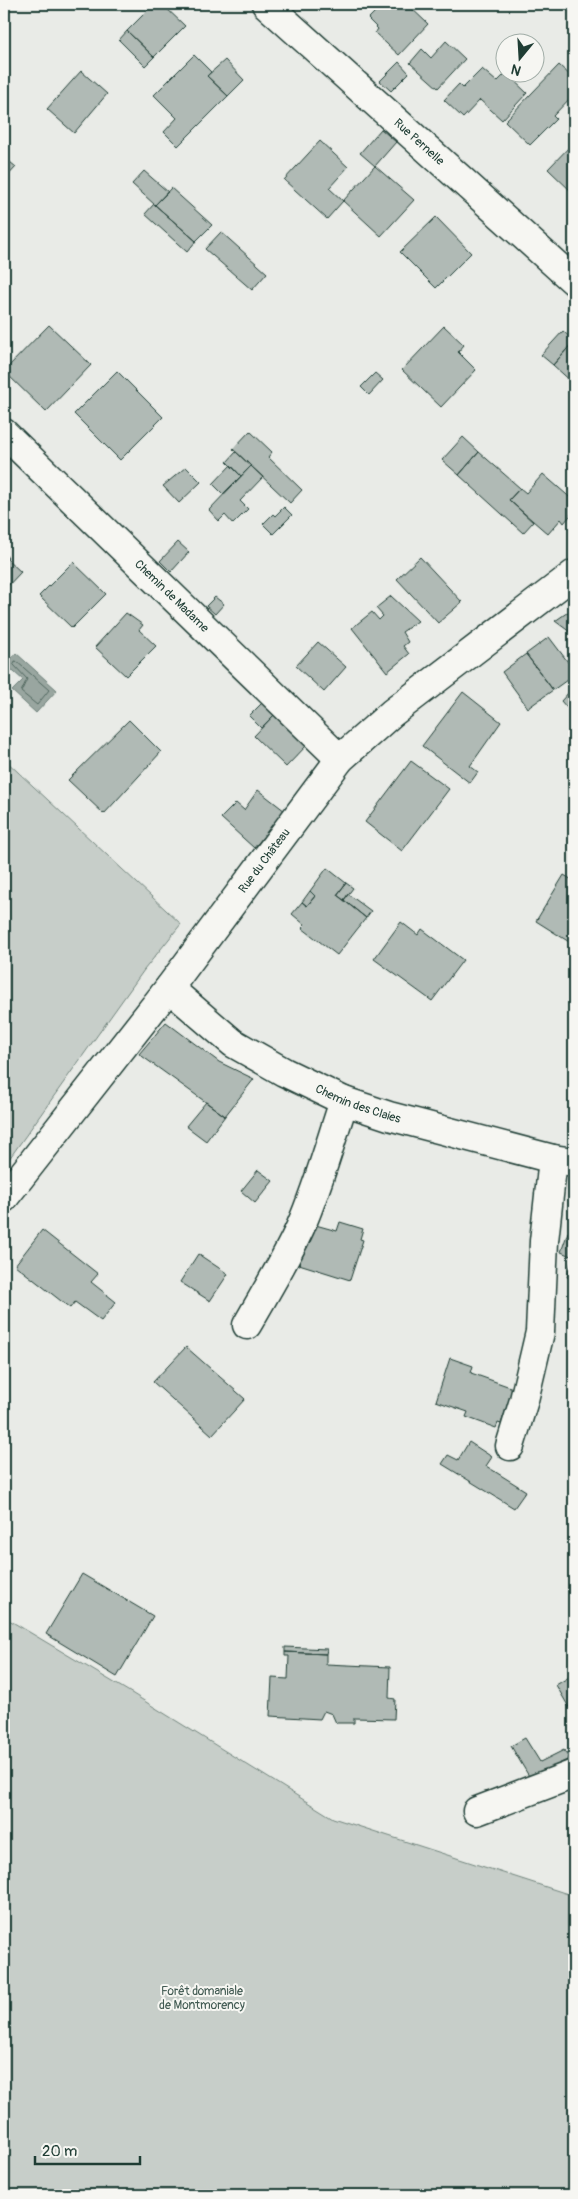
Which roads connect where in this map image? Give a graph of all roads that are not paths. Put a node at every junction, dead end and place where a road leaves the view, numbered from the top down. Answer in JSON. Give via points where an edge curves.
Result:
{"nodes":[{"id":1,"x":266,"y":4,"type":"edge"},
{"id":2,"x":574,"y":281,"type":"edge"},
{"id":3,"x":4,"y":433,"type":"edge"},
{"id":4,"x":574,"y":574,"type":"edge"},
{"id":5,"x":340,"y":759,"type":"junction"},
{"id":6,"x":169,"y":988,"type":"junction"},
{"id":7,"x":344,"y":1101,"type":"junction"},
{"id":8,"x":564,"y":1161,"type":"edge"},
{"id":9,"x":14,"y":1166,"type":"edge"},
{"id":10,"x":4,"y":1198,"type":"edge"},
{"id":11,"x":246,"y":1325,"type":"dead end"},
{"id":12,"x":510,"y":1446,"type":"dead end"},
{"id":13,"x":574,"y":1774,"type":"edge"},
{"id":14,"x":477,"y":1811,"type":"dead end"}],
"edges":[{"from":1,"to":2,"type":"street","name":"Rue Pernelle"},
{"from":3,"to":5,"type":"street","name":"Chemin de Madame"},
{"from":4,"to":5,"type":"street","name":"Rue du Château","via":[[392,713]]},
{"from":5,"to":6,"type":"street","name":"Rue du Château"},
{"from":6,"to":7,"type":"street","name":"Chemin des Claies","via":[[233,1043]]},
{"from":6,"to":9,"type":"street","name":"Rue du Château"},
{"from":7,"to":8,"type":"street","name":"Chemin des Claies","via":[[389,1116]]},
{"from":7,"to":11,"type":"street","via":[[300,1228]]},
{"from":8,"to":12,"type":"street","via":[[544,1241],[540,1332]]},
{"from":9,"to":10,"type":"street","name":"Rue du Château"},
{"from":13,"to":14,"type":"street"}]}
